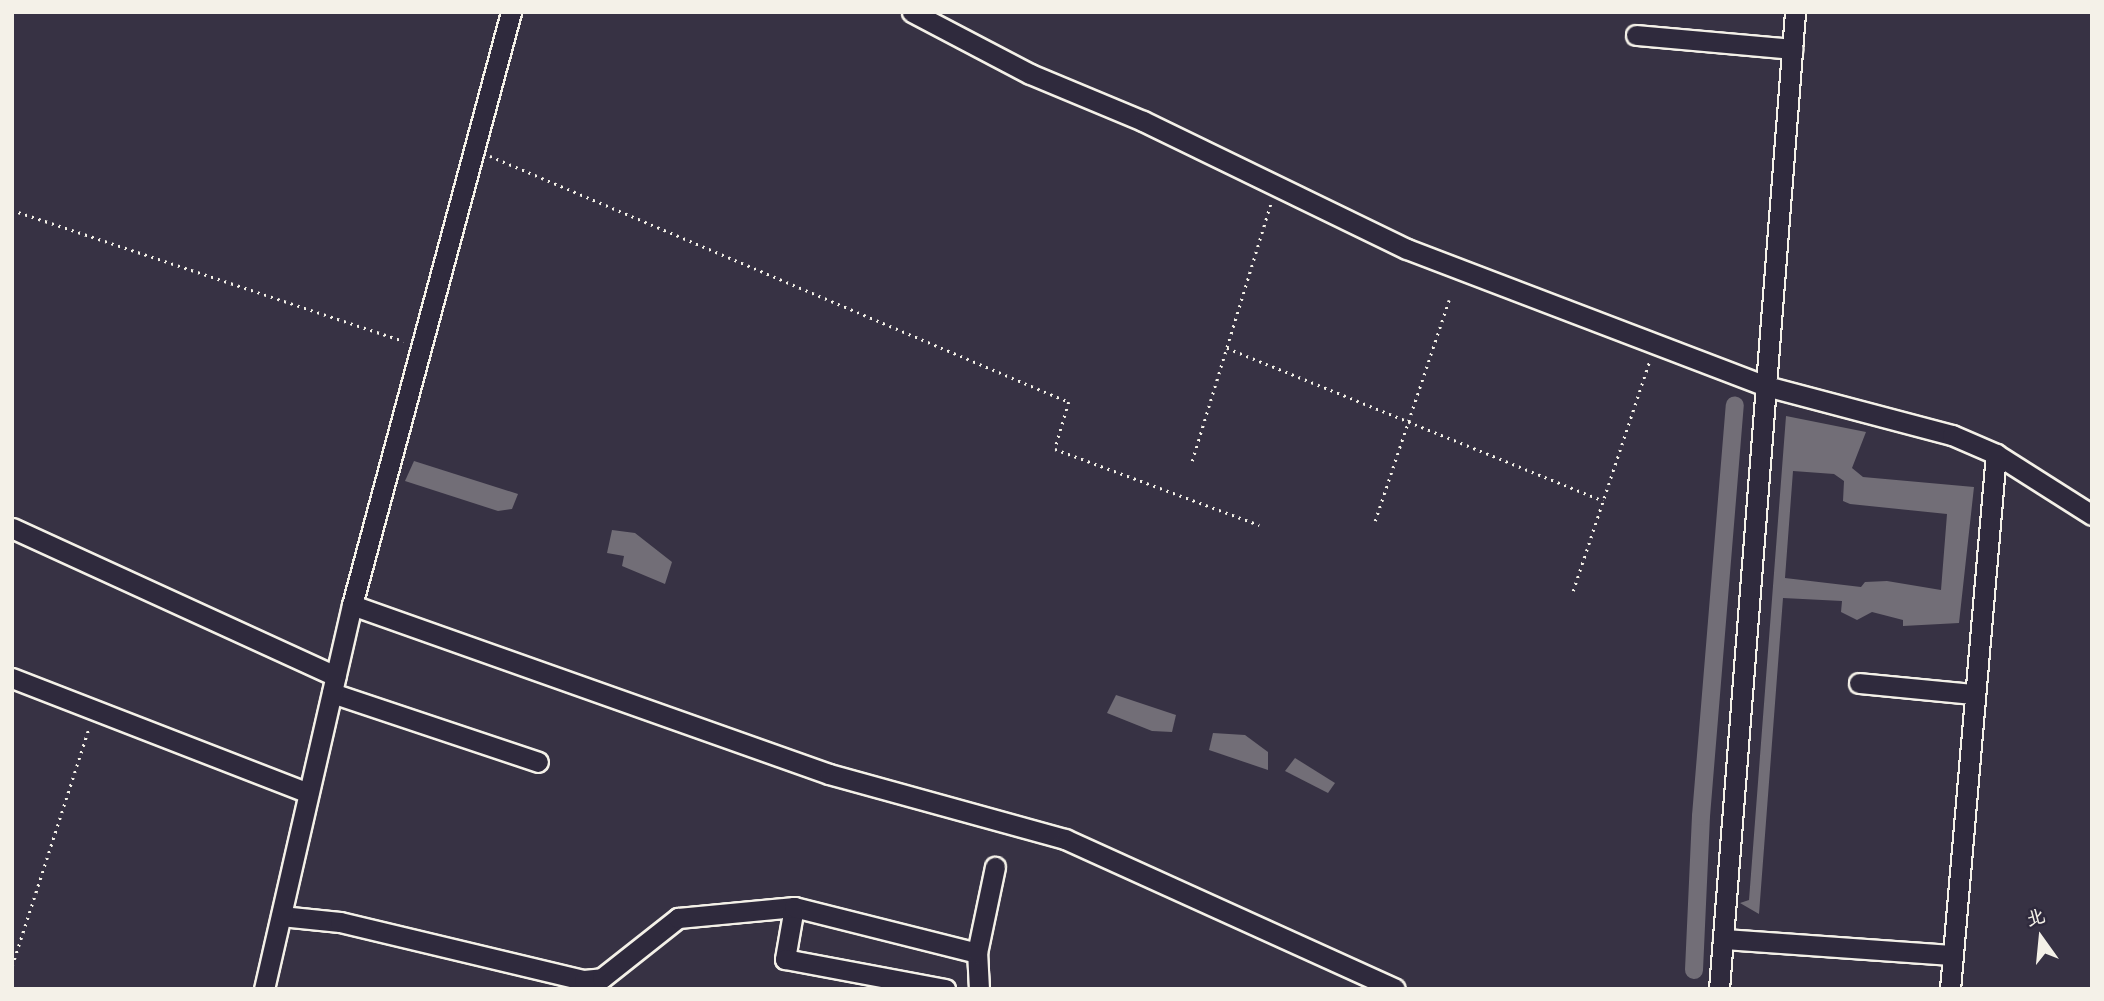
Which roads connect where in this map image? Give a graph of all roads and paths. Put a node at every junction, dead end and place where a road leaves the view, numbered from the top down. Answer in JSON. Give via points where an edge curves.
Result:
{"nodes":[{"id":1,"x":511,"y":12,"type":"edge"},
{"id":2,"x":912,"y":12,"type":"edge"},
{"id":3,"x":1795,"y":12,"type":"edge"},
{"id":4,"x":1636,"y":35,"type":"dead end"},
{"id":5,"x":1792,"y":49,"type":"junction"},
{"id":6,"x":473,"y":149,"type":"junction"},
{"id":7,"x":1277,"y":186,"type":"junction"},
{"id":8,"x":12,"y":211,"type":"edge"},
{"id":9,"x":1449,"y":300,"type":"dead end"},
{"id":10,"x":1657,"y":340,"type":"junction"},
{"id":11,"x":421,"y":346,"type":"junction"},
{"id":12,"x":1227,"y":348,"type":"junction"},
{"id":13,"x":1766,"y":386,"type":"junction"},
{"id":14,"x":1410,"y":423,"type":"junction"},
{"id":15,"x":1996,"y":454,"type":"junction"},
{"id":16,"x":1192,"y":461,"type":"dead end"},
{"id":17,"x":1603,"y":501,"type":"junction"},
{"id":18,"x":2092,"y":515,"type":"edge"},
{"id":19,"x":1375,"y":521,"type":"dead end"},
{"id":20,"x":1259,"y":525,"type":"dead end"},
{"id":21,"x":12,"y":528,"type":"edge"},
{"id":22,"x":1573,"y":591,"type":"dead end"},
{"id":23,"x":352,"y":605,"type":"junction"},
{"id":24,"x":12,"y":678,"type":"edge"},
{"id":25,"x":1859,"y":682,"type":"dead end"},
{"id":26,"x":334,"y":684,"type":"junction"},
{"id":27,"x":1973,"y":694,"type":"junction"},
{"id":28,"x":94,"y":710,"type":"junction"},
{"id":29,"x":538,"y":762,"type":"dead end"},
{"id":30,"x":309,"y":793,"type":"junction"},
{"id":31,"x":995,"y":867,"type":"dead end"},
{"id":32,"x":794,"y":907,"type":"junction"},
{"id":33,"x":281,"y":916,"type":"junction"},
{"id":34,"x":1723,"y":939,"type":"junction"},
{"id":35,"x":976,"y":953,"type":"junction"},
{"id":36,"x":1952,"y":955,"type":"junction"},
{"id":37,"x":12,"y":966,"type":"edge"},
{"id":38,"x":264,"y":989,"type":"edge"},
{"id":39,"x":945,"y":989,"type":"edge"},
{"id":40,"x":979,"y":989,"type":"edge"},
{"id":41,"x":1395,"y":989,"type":"edge"},
{"id":42,"x":1719,"y":989,"type":"edge"},
{"id":43,"x":1950,"y":989,"type":"edge"}],
"edges":[{"from":1,"to":6,"type":"street"},
{"from":2,"to":7,"type":"street","via":[[1030,75]]},
{"from":3,"to":5,"type":"street"},
{"from":4,"to":5,"type":"street"},
{"from":5,"to":13,"type":"street"},
{"from":6,"to":11,"type":"street"},
{"from":6,"to":20,"type":"path","via":[[1069,402],[1055,449]]},
{"from":7,"to":10,"type":"street","via":[[1407,249]]},
{"from":7,"to":12,"type":"path"},
{"from":8,"to":11,"type":"path"},
{"from":9,"to":14,"type":"path"},
{"from":10,"to":13,"type":"street"},
{"from":10,"to":17,"type":"path"},
{"from":11,"to":23,"type":"street"},
{"from":12,"to":14,"type":"path"},
{"from":12,"to":16,"type":"path"},
{"from":13,"to":15,"type":"street","via":[[1940,431]]},
{"from":13,"to":34,"type":"street"},
{"from":14,"to":17,"type":"path"},
{"from":14,"to":19,"type":"path"},
{"from":15,"to":18,"type":"street"},
{"from":15,"to":27,"type":"street"},
{"from":17,"to":22,"type":"path"},
{"from":21,"to":26,"type":"street"},
{"from":23,"to":26,"type":"street"},
{"from":23,"to":41,"type":"street","via":[[829,774],[1065,839]]},
{"from":24,"to":28,"type":"street"},
{"from":25,"to":27,"type":"street"},
{"from":26,"to":29,"type":"street"},
{"from":26,"to":30,"type":"street"},
{"from":27,"to":36,"type":"street"},
{"from":28,"to":30,"type":"street"},
{"from":28,"to":37,"type":"path"},
{"from":30,"to":33,"type":"street"},
{"from":31,"to":35,"type":"street"},
{"from":32,"to":33,"type":"street","via":[[678,918],[602,978],[584,980],[340,922]]},
{"from":32,"to":35,"type":"street"},
{"from":32,"to":39,"type":"street","via":[[785,959]]},
{"from":33,"to":38,"type":"street"},
{"from":34,"to":36,"type":"street"},
{"from":34,"to":42,"type":"street"},
{"from":35,"to":40,"type":"street"},
{"from":36,"to":43,"type":"street"}]}
